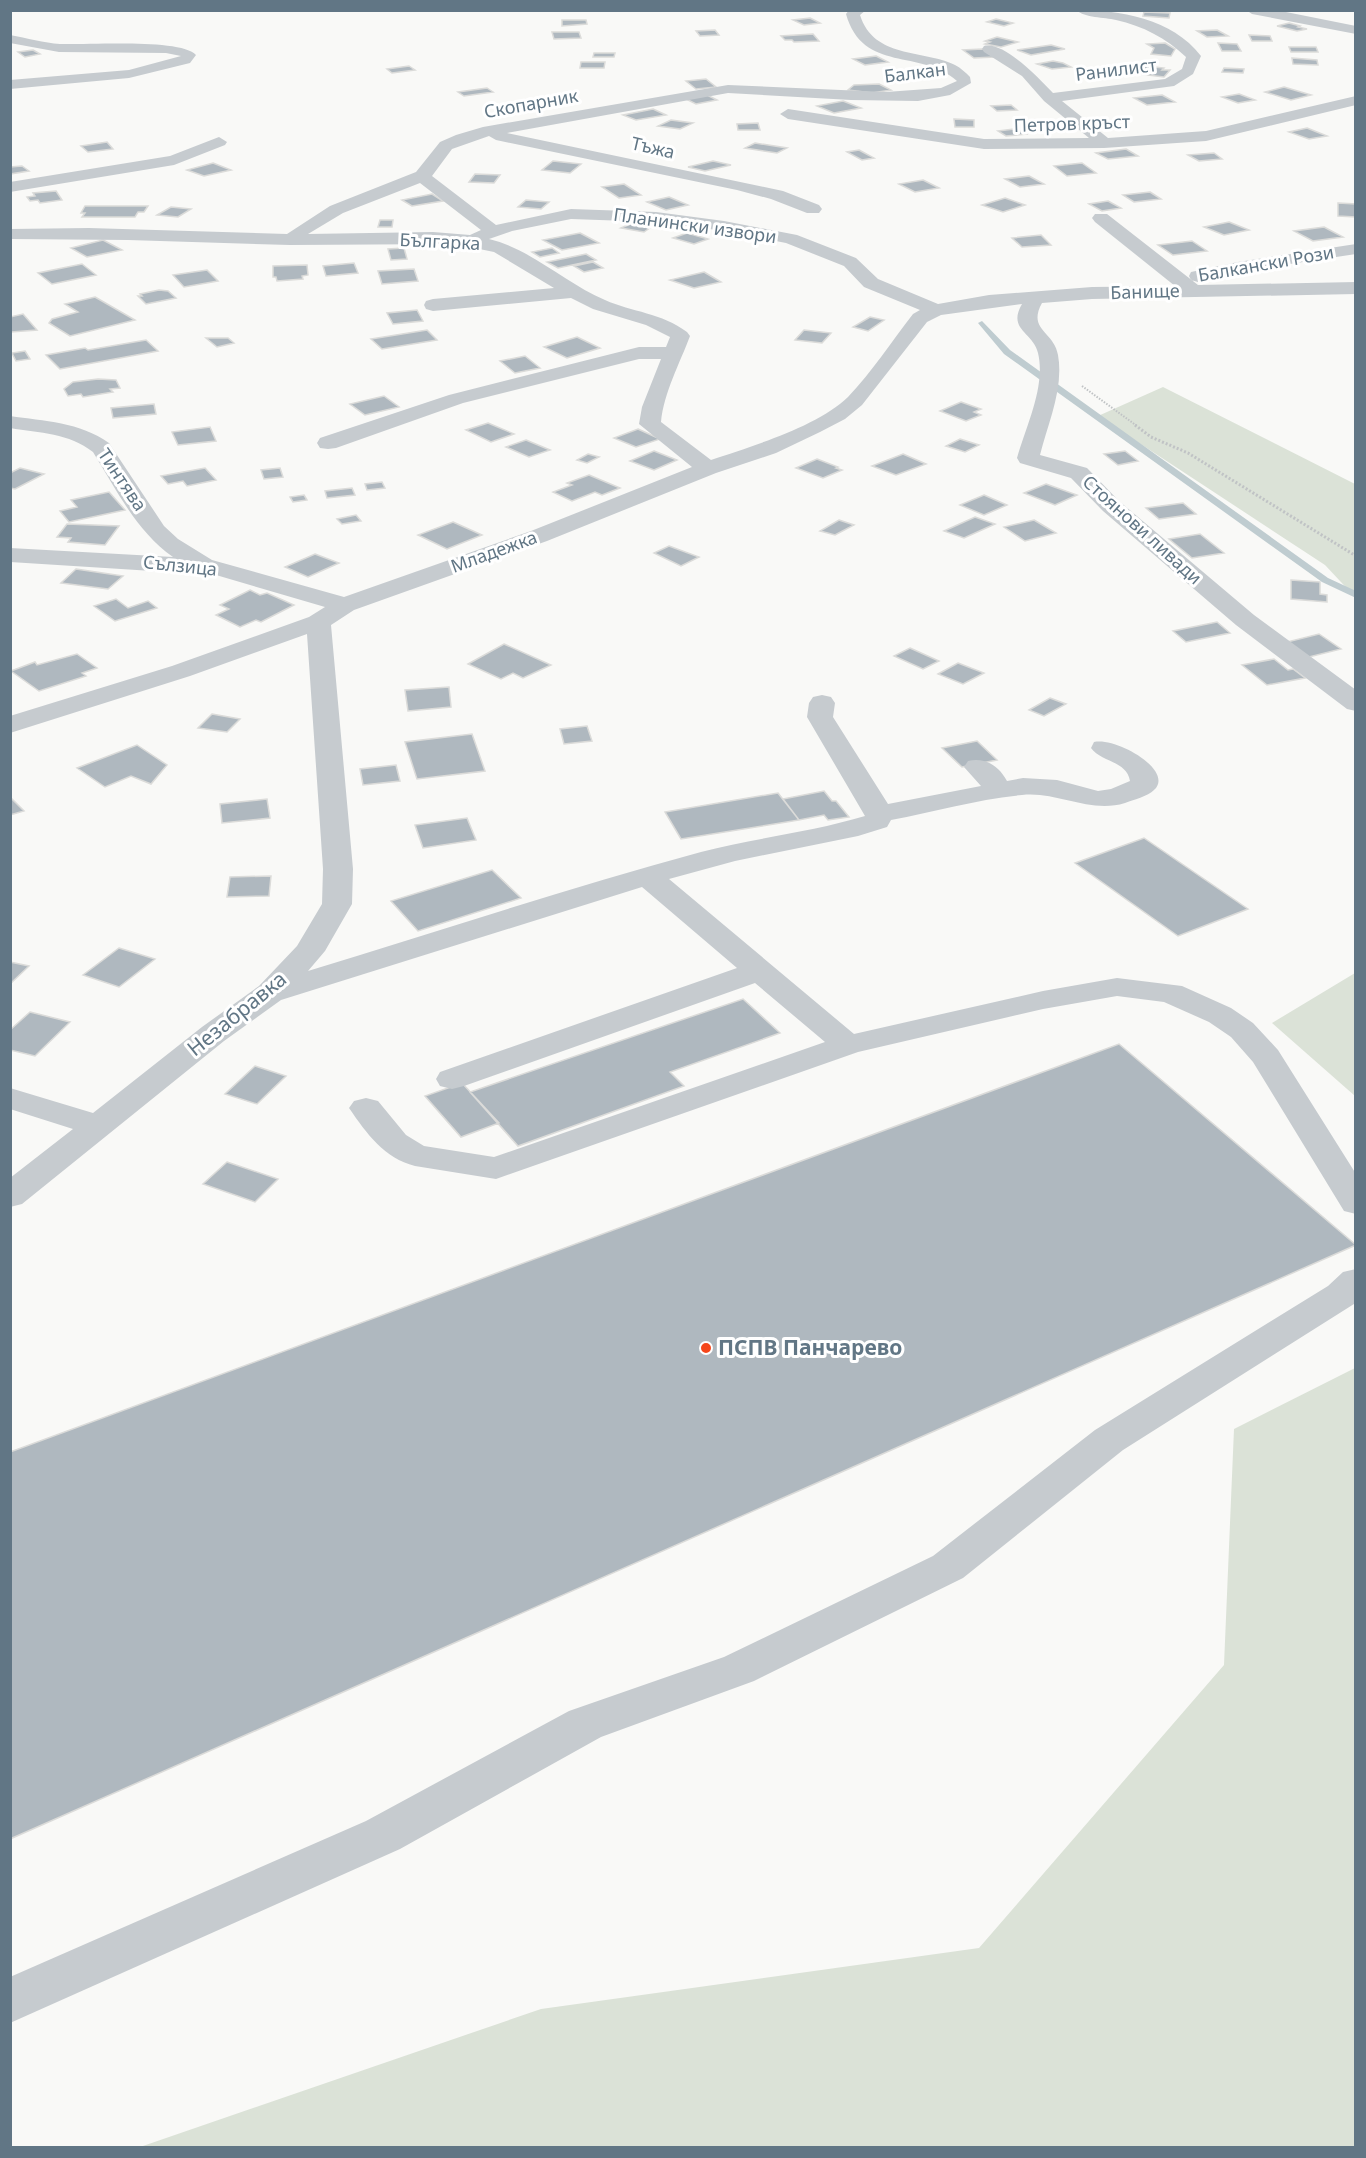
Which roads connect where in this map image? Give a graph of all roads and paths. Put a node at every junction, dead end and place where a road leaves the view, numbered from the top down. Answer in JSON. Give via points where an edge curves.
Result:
{"nodes":[{"id":1,"x":860,"y":10,"type":"edge"},
{"id":2,"x":1082,"y":10,"type":"edge"},
{"id":3,"x":1252,"y":10,"type":"edge"},
{"id":4,"x":1353,"y":33,"type":"edge"},
{"id":5,"x":10,"y":39,"type":"edge"},
{"id":6,"x":989,"y":49,"type":"dead end"},
{"id":7,"x":10,"y":85,"type":"edge"},
{"id":8,"x":754,"y":88,"type":"joint"},
{"id":9,"x":1049,"y":98,"type":"junction"},
{"id":10,"x":1356,"y":100,"type":"edge"},
{"id":11,"x":788,"y":114,"type":"dead end"},
{"id":12,"x":483,"y":132,"type":"junction"},
{"id":13,"x":219,"y":142,"type":"dead end"},
{"id":14,"x":1104,"y":142,"type":"junction"},
{"id":15,"x":422,"y":176,"type":"junction"},
{"id":16,"x":730,"y":184,"type":"junction"},
{"id":17,"x":10,"y":187,"type":"edge"},
{"id":18,"x":712,"y":196,"type":"dead end"},
{"id":19,"x":813,"y":209,"type":"dead end"},
{"id":20,"x":1101,"y":218,"type":"dead end"},
{"id":21,"x":494,"y":232,"type":"junction"},
{"id":22,"x":10,"y":234,"type":"edge"},
{"id":23,"x":290,"y":240,"type":"junction"},
{"id":24,"x":475,"y":240,"type":"junction"},
{"id":25,"x":1356,"y":249,"type":"edge"},
{"id":26,"x":1356,"y":288,"type":"edge"},
{"id":27,"x":1192,"y":290,"type":"junction"},
{"id":28,"x":574,"y":292,"type":"junction"},
{"id":29,"x":1035,"y":298,"type":"junction"},
{"id":30,"x":434,"y":305,"type":"dead end"},
{"id":31,"x":936,"y":310,"type":"junction"},
{"id":32,"x":1048,"y":351,"type":"junction"},
{"id":33,"x":675,"y":353,"type":"junction"},
{"id":34,"x":10,"y":422,"type":"edge"},
{"id":35,"x":328,"y":443,"type":"dead end"},
{"id":36,"x":708,"y":468,"type":"junction"},
{"id":37,"x":10,"y":555,"type":"edge"},
{"id":38,"x":1356,"y":556,"type":"edge"},
{"id":39,"x":218,"y":568,"type":"junction"},
{"id":40,"x":345,"y":605,"type":"junction"},
{"id":41,"x":318,"y":622,"type":"junction"},
{"id":42,"x":822,"y":703,"type":"dead end"},
{"id":43,"x":1356,"y":703,"type":"edge"},
{"id":44,"x":10,"y":725,"type":"edge"},
{"id":45,"x":1104,"y":748,"type":"dead end"},
{"id":46,"x":978,"y":767,"type":"dead end"},
{"id":47,"x":997,"y":791,"type":"junction"},
{"id":48,"x":880,"y":814,"type":"junction"},
{"id":49,"x":647,"y":876,"type":"junction"},
{"id":50,"x":758,"y":971,"type":"junction"},
{"id":51,"x":270,"y":993,"type":"junction"},
{"id":52,"x":848,"y":1045,"type":"junction"},
{"id":53,"x":452,"y":1079,"type":"dead end"},
{"id":54,"x":10,"y":1098,"type":"edge"},
{"id":55,"x":366,"y":1108,"type":"dead end"},
{"id":56,"x":97,"y":1125,"type":"junction"},
{"id":57,"x":10,"y":1196,"type":"edge"},
{"id":58,"x":1356,"y":1203,"type":"edge"},
{"id":59,"x":1356,"y":1281,"type":"edge"},
{"id":60,"x":10,"y":2001,"type":"edge"}],
"edges":[{"from":1,"to":8,"type":"street","name":"Балкан","via":[[853,14],[854,24],[864,40],[952,68],[964,83],[948,90],[890,97]]},
{"from":2,"to":9,"type":"street","name":"Ранилист","via":[[1117,15],[1157,28],[1194,56],[1188,71],[1169,83]]},
{"from":3,"to":4,"type":"street"},
{"from":5,"to":7,"type":"street","via":[[59,48],[166,49],[189,55],[185,60],[129,74]]},
{"from":6,"to":9,"type":"street","via":[[1027,73]]},
{"from":8,"to":12,"type":"street","name":"Скопарник","via":[[728,89]]},
{"from":9,"to":14,"type":"street"},
{"from":10,"to":14,"type":"street","name":"Петров кръст","via":[[1206,136]]},
{"from":11,"to":14,"type":"street","name":"Петров кръст","via":[[984,144]]},
{"from":12,"to":15,"type":"street","name":"Скопарник","via":[[440,150],[430,170]]},
{"from":12,"to":16,"type":"street","name":"Тъжа"},
{"from":13,"to":17,"type":"street","via":[[174,160]]},
{"from":15,"to":21,"type":"street"},
{"from":15,"to":23,"type":"street","via":[[344,205],[311,222]]},
{"from":16,"to":18,"type":"street"},
{"from":16,"to":19,"type":"street","name":"Тъжа","via":[[777,195]]},
{"from":20,"to":27,"type":"street"},
{"from":21,"to":24,"type":"street","name":"Планински извори"},
{"from":21,"to":31,"type":"street","name":"Планински извори","via":[[571,214],[656,217],[724,226],[791,239],[850,262],[871,283]]},
{"from":22,"to":23,"type":"street","name":"Българка"},
{"from":23,"to":24,"type":"street","name":"Българка"},
{"from":24,"to":28,"type":"street","name":"Българка","via":[[495,245]]},
{"from":25,"to":27,"type":"street","name":"Балкански Рози","via":[[1189,278]]},
{"from":26,"to":27,"type":"street","name":"Банище"},
{"from":27,"to":29,"type":"street","name":"Банище"},
{"from":28,"to":30,"type":"street"},
{"from":28,"to":33,"type":"street","name":"Българка","via":[[672,329],[680,336]]},
{"from":29,"to":31,"type":"street","name":"Банище"},
{"from":29,"to":32,"type":"street","via":[[1027,310],[1028,325]]},
{"from":31,"to":36,"type":"street","name":"Младежка","via":[[920,318],[855,400],[838,415],[768,448]]},
{"from":32,"to":38,"type":"path","via":[[1086,391],[1151,437],[1188,453]]},
{"from":32,"to":43,"type":"street","name":"Стоянови ливади","via":[[1050,376],[1028,458],[1079,473],[1111,506],[1245,620]]},
{"from":33,"to":35,"type":"street","via":[[639,353],[490,390]]},
{"from":33,"to":36,"type":"street","via":[[652,407],[650,424]]},
{"from":34,"to":39,"type":"street","name":"Тинтява","via":[[63,430],[93,440],[166,542],[195,561]]},
{"from":36,"to":40,"type":"street","name":"Младежка","via":[[538,536]]},
{"from":37,"to":39,"type":"street","name":"Сълзица"},
{"from":39,"to":40,"type":"street","name":"Сълзица"},
{"from":40,"to":41,"type":"street","name":"Младежка"},
{"from":41,"to":44,"type":"street","name":"Младежка","via":[[181,671]]},
{"from":41,"to":51,"type":"street","name":"Незабравка","via":[[338,869],[337,904],[310,951]]},
{"from":42,"to":48,"type":"street","via":[[820,717]]},
{"from":45,"to":47,"type":"street","via":[[1139,766],[1145,777],[1144,785],[1116,797],[1097,799],[1057,788],[1023,786]]},
{"from":46,"to":47,"type":"street","via":[[993,779]]},
{"from":47,"to":48,"type":"street"},
{"from":48,"to":49,"type":"street","via":[[877,821],[848,830],[731,853]]},
{"from":49,"to":50,"type":"street"},
{"from":49,"to":51,"type":"street"},
{"from":50,"to":52,"type":"street"},
{"from":50,"to":53,"type":"street"},
{"from":51,"to":56,"type":"street","name":"Незабравка"},
{"from":52,"to":55,"type":"street","via":[[496,1168],[415,1155],[394,1143]]},
{"from":52,"to":58,"type":"street","via":[[1117,987],[1171,993],[1220,1015],[1242,1030],[1266,1057]]},
{"from":54,"to":56,"type":"street"},
{"from":56,"to":57,"type":"street","name":"Незабравка"},
{"from":59,"to":60,"type":"street","via":[[1322,1307],[1109,1440],[948,1567],[739,1669],[585,1724],[383,1834]]}]}
